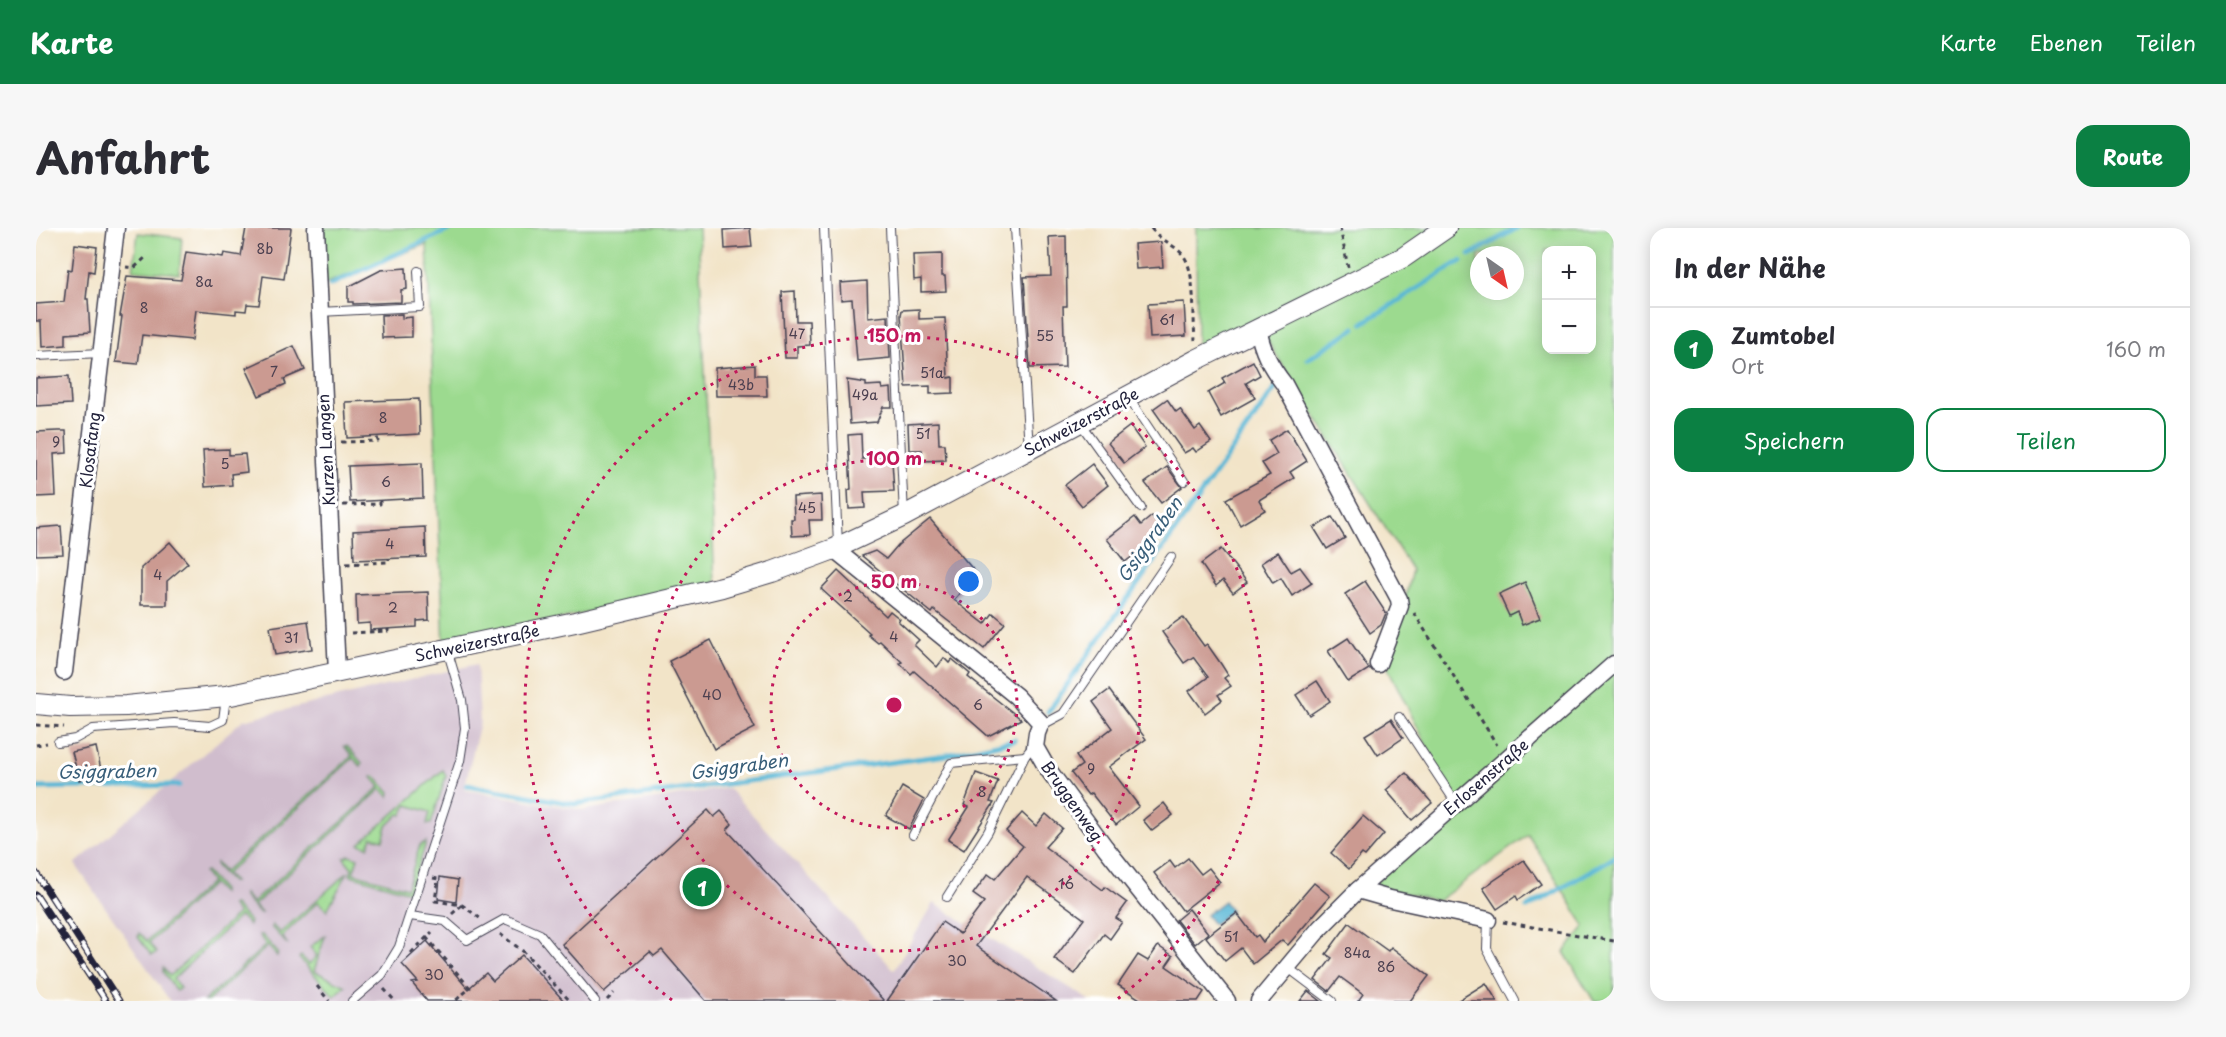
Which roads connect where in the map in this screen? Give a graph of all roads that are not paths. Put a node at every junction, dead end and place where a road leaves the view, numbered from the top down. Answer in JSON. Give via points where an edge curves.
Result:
{"nodes":[{"id":1,"x":116,"y":228,"type":"edge"},
{"id":2,"x":316,"y":228,"type":"edge"},
{"id":3,"x":824,"y":228,"type":"edge"},
{"id":4,"x":890,"y":228,"type":"edge"},
{"id":5,"x":1015,"y":228,"type":"edge"},
{"id":6,"x":1446,"y":228,"type":"edge"},
{"id":7,"x":1430,"y":235,"type":"edge"},
{"id":8,"x":418,"y":271,"type":"dead end"},
{"id":9,"x":319,"y":312,"type":"junction"},
{"id":10,"x":1258,"y":328,"type":"junction"},
{"id":11,"x":102,"y":353,"type":"junction"},
{"id":12,"x":36,"y":356,"type":"edge"},
{"id":13,"x":1128,"y":397,"type":"junction"},
{"id":14,"x":1080,"y":423,"type":"junction"},
{"id":15,"x":1030,"y":450,"type":"junction"},
{"id":16,"x":1184,"y":480,"type":"dead end"},
{"id":17,"x":1141,"y":508,"type":"dead end"},
{"id":18,"x":904,"y":516,"type":"junction"},
{"id":19,"x":836,"y":548,"type":"junction"},
{"id":20,"x":1171,"y":557,"type":"dead end"},
{"id":21,"x":447,"y":650,"type":"junction"},
{"id":22,"x":1378,"y":664,"type":"dead end"},
{"id":23,"x":1614,"y":664,"type":"edge"},
{"id":24,"x":64,"y":672,"type":"dead end"},
{"id":25,"x":337,"y":672,"type":"junction"},
{"id":26,"x":226,"y":696,"type":"junction"},
{"id":27,"x":36,"y":704,"type":"edge"},
{"id":28,"x":1399,"y":717,"type":"dead end"},
{"id":29,"x":1041,"y":723,"type":"junction"},
{"id":30,"x":58,"y":742,"type":"dead end"},
{"id":31,"x":1030,"y":752,"type":"junction"},
{"id":32,"x":1456,"y":803,"type":"junction"},
{"id":33,"x":913,"y":835,"type":"dead end"},
{"id":34,"x":1358,"y":890,"type":"junction"},
{"id":35,"x":947,"y":897,"type":"dead end"},
{"id":36,"x":410,"y":916,"type":"junction"},
{"id":37,"x":1488,"y":920,"type":"joint"},
{"id":38,"x":1286,"y":966,"type":"junction"},
{"id":39,"x":352,"y":1001,"type":"edge"},
{"id":40,"x":595,"y":1001,"type":"edge"},
{"id":41,"x":1227,"y":1001,"type":"edge"},
{"id":42,"x":1258,"y":1001,"type":"edge"},
{"id":43,"x":1332,"y":1001,"type":"edge"},
{"id":44,"x":1515,"y":1001,"type":"edge"}],
"edges":[{"from":1,"to":11,"type":"street","name":"Klosafang"},
{"from":2,"to":9,"type":"street","name":"Kurzen Langen"},
{"from":3,"to":19,"type":"lane"},
{"from":4,"to":18,"type":"lane"},
{"from":5,"to":15,"type":"lane"},
{"from":6,"to":7,"type":"street","name":"Schweizerstraße"},
{"from":7,"to":10,"type":"street","name":"Schweizerstraße","via":[[1404,257]]},
{"from":8,"to":9,"type":"lane","via":[[420,307]]},
{"from":9,"to":25,"type":"street","name":"Kurzen Langen"},
{"from":10,"to":13,"type":"street","name":"Schweizerstraße"},
{"from":10,"to":22,"type":"street","via":[[1268,364],[1284,384],[1399,599],[1400,606]]},
{"from":11,"to":12,"type":"lane"},
{"from":11,"to":24,"type":"street","name":"Klosafang"},
{"from":13,"to":14,"type":"street","name":"Schweizerstraße"},
{"from":13,"to":16,"type":"lane"},
{"from":14,"to":15,"type":"street","name":"Schweizerstraße"},
{"from":14,"to":17,"type":"lane"},
{"from":15,"to":18,"type":"street","name":"Schweizerstraße"},
{"from":18,"to":19,"type":"street","name":"Schweizerstraße"},
{"from":19,"to":21,"type":"street","name":"Schweizerstraße","via":[[722,587]]},
{"from":19,"to":29,"type":"street","via":[[1016,696]]},
{"from":20,"to":29,"type":"lane","via":[[1063,714]]},
{"from":21,"to":25,"type":"street","name":"Schweizerstraße"},
{"from":21,"to":36,"type":"lane","via":[[462,700],[465,728],[460,761]]},
{"from":23,"to":32,"type":"street","name":"Erlosenstraße"},
{"from":25,"to":26,"type":"street","name":"Schweizerstraße"},
{"from":26,"to":27,"type":"street","name":"Schweizerstraße","via":[[126,706]]},
{"from":26,"to":30,"type":"lane","via":[[223,720],[210,726],[174,723],[93,729],[75,739]]},
{"from":28,"to":32,"type":"lane"},
{"from":29,"to":31,"type":"street","name":"Bruggenweg"},
{"from":31,"to":33,"type":"lane","via":[[951,763]]},
{"from":31,"to":35,"type":"lane","via":[[988,832]]},
{"from":31,"to":41,"type":"street","name":"Bruggenweg","via":[[1047,768]]},
{"from":32,"to":34,"type":"street","name":"Erlosenstraße"},
{"from":34,"to":37,"type":"street"},
{"from":34,"to":38,"type":"street","name":"Erlosenstraße"},
{"from":36,"to":39,"type":"lane","via":[[399,947],[382,975]]},
{"from":36,"to":40,"type":"lane","via":[[445,921],[467,940],[505,919],[540,934]]},
{"from":37,"to":44,"type":"lane","via":[[1487,949]]},
{"from":38,"to":42,"type":"street","name":"Erlosenstraße"},
{"from":38,"to":43,"type":"lane"}]}
